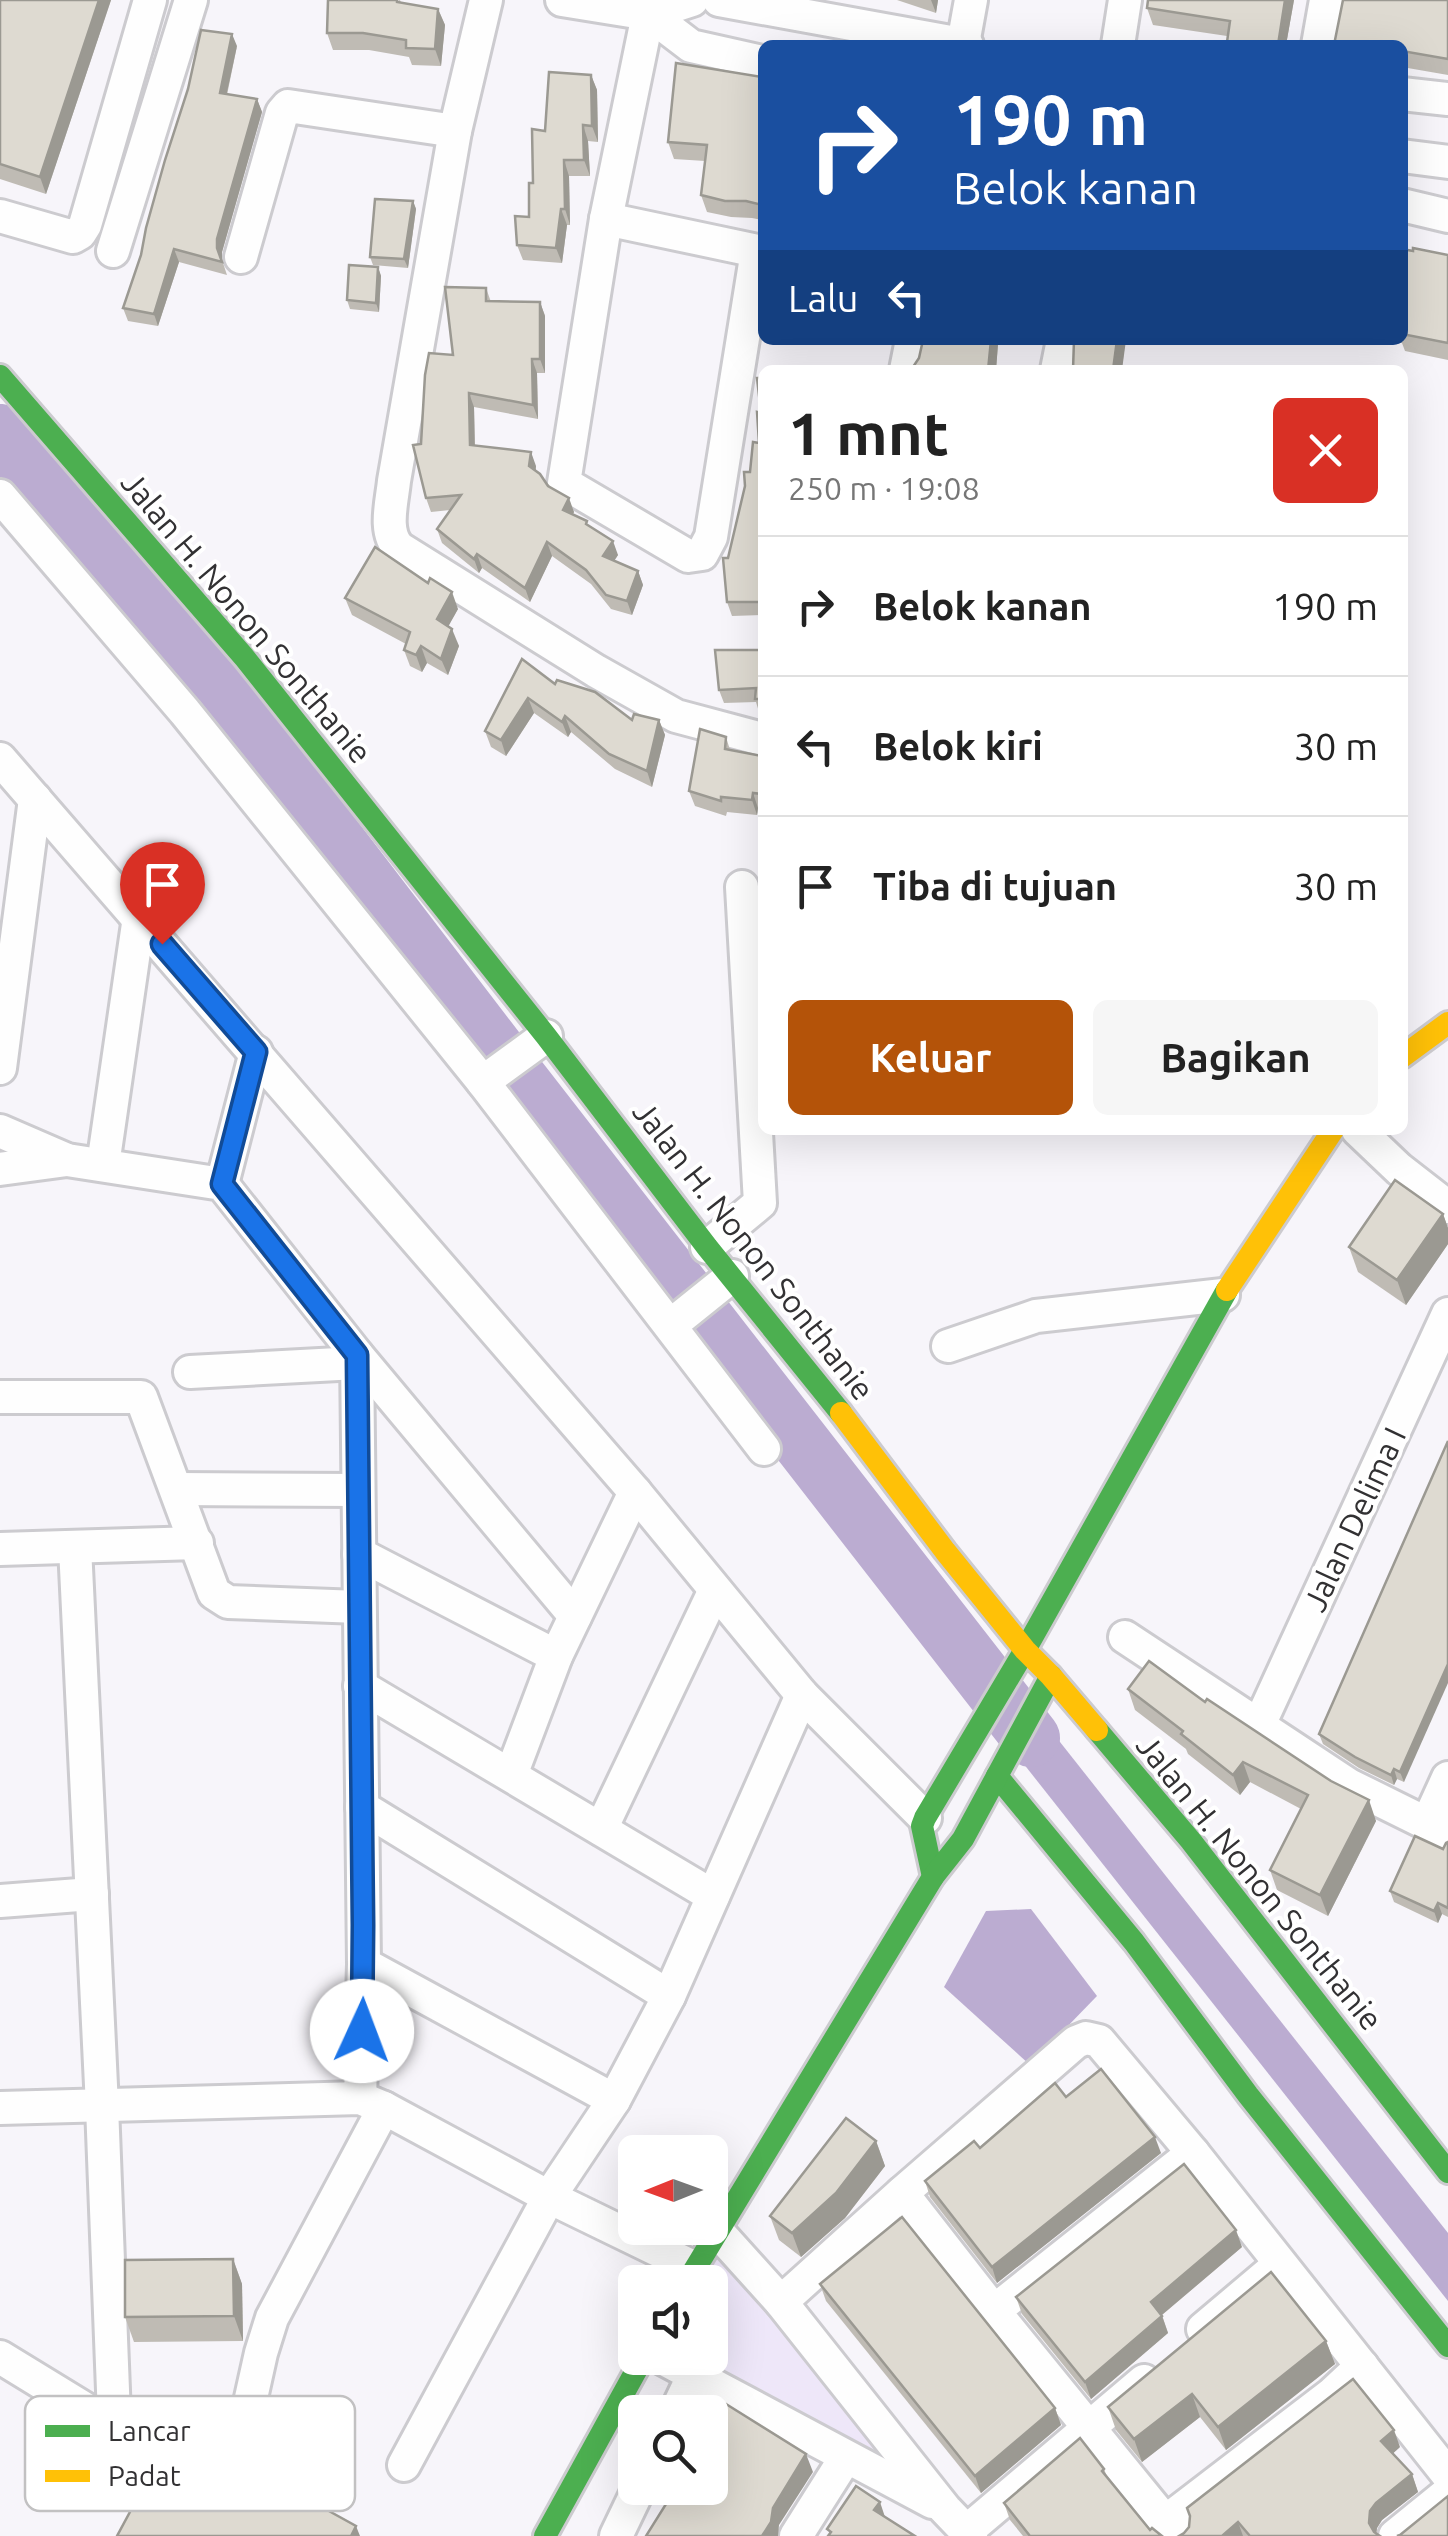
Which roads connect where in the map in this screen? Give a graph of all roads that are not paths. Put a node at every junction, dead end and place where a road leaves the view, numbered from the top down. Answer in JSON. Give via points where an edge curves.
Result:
{"nodes":[{"id":1,"x":150,"y":0,"type":"edge"},
{"id":2,"x":191,"y":0,"type":"edge"},
{"id":3,"x":486,"y":0,"type":"edge"},
{"id":4,"x":562,"y":0,"type":"edge"},
{"id":5,"x":692,"y":0,"type":"edge"},
{"id":6,"x":719,"y":0,"type":"edge"},
{"id":7,"x":971,"y":0,"type":"edge"},
{"id":8,"x":1125,"y":0,"type":"edge"},
{"id":9,"x":1326,"y":0,"type":"edge"},
{"id":10,"x":650,"y":7,"type":"edge"},
{"id":11,"x":943,"y":40,"type":"edge"},
{"id":12,"x":966,"y":40,"type":"edge"},
{"id":13,"x":1119,"y":40,"type":"edge"},
{"id":14,"x":1319,"y":40,"type":"edge"},
{"id":15,"x":758,"y":61,"type":"edge"},
{"id":16,"x":1408,"y":95,"type":"edge"},
{"id":17,"x":1448,"y":100,"type":"edge"},
{"id":18,"x":455,"y":131,"type":"junction"},
{"id":19,"x":1408,"y":157,"type":"edge"},
{"id":20,"x":1448,"y":162,"type":"edge"},
{"id":21,"x":1408,"y":206,"type":"edge"},
{"id":22,"x":0,"y":216,"type":"edge"},
{"id":23,"x":1448,"y":216,"type":"edge"},
{"id":24,"x":606,"y":219,"type":"junction"},
{"id":25,"x":113,"y":250,"type":"dead end"},
{"id":26,"x":758,"y":252,"type":"edge"},
{"id":27,"x":241,"y":257,"type":"dead end"},
{"id":28,"x":758,"y":264,"type":"edge"},
{"id":29,"x":0,"y":376,"type":"edge"},
{"id":30,"x":0,"y":496,"type":"edge"},
{"id":31,"x":758,"y":738,"type":"edge"},
{"id":32,"x":0,"y":759,"type":"edge"},
{"id":33,"x":34,"y":798,"type":"junction"},
{"id":34,"x":742,"y":887,"type":"dead end"},
{"id":35,"x":139,"y":918,"type":"junction"},
{"id":36,"x":3,"y":1020,"type":"edge"},
{"id":37,"x":1448,"y":1022,"type":"edge"},
{"id":38,"x":538,"y":1042,"type":"junction"},
{"id":39,"x":256,"y":1052,"type":"junction"},
{"id":40,"x":1408,"y":1052,"type":"edge"},
{"id":41,"x":0,"y":1068,"type":"edge"},
{"id":42,"x":486,"y":1080,"type":"junction"},
{"id":43,"x":0,"y":1131,"type":"edge"},
{"id":44,"x":1331,"y":1135,"type":"edge"},
{"id":45,"x":1363,"y":1135,"type":"edge"},
{"id":46,"x":67,"y":1160,"type":"junction"},
{"id":47,"x":103,"y":1165,"type":"junction"},
{"id":48,"x":0,"y":1168,"type":"edge"},
{"id":49,"x":222,"y":1184,"type":"junction"},
{"id":50,"x":1448,"y":1208,"type":"edge"},
{"id":51,"x":707,"y":1246,"type":"junction"},
{"id":52,"x":724,"y":1283,"type":"junction"},
{"id":53,"x":1223,"y":1294,"type":"junction"},
{"id":54,"x":1448,"y":1314,"type":"edge"},
{"id":55,"x":674,"y":1322,"type":"junction"},
{"id":56,"x":948,"y":1346,"type":"dead end"},
{"id":57,"x":357,"y":1359,"type":"junction"},
{"id":58,"x":190,"y":1372,"type":"dead end"},
{"id":59,"x":0,"y":1397,"type":"edge"},
{"id":60,"x":764,"y":1449,"type":"dead end"},
{"id":61,"x":176,"y":1490,"type":"junction"},
{"id":62,"x":358,"y":1490,"type":"junction"},
{"id":63,"x":635,"y":1492,"type":"junction"},
{"id":64,"x":1092,"y":1528,"type":"junction"},
{"id":65,"x":197,"y":1544,"type":"junction"},
{"id":66,"x":75,"y":1547,"type":"junction"},
{"id":67,"x":0,"y":1549,"type":"edge"},
{"id":68,"x":359,"y":1554,"type":"junction"},
{"id":69,"x":715,"y":1590,"type":"junction"},
{"id":70,"x":360,"y":1607,"type":"junction"},
{"id":71,"x":575,"y":1616,"type":"junction"},
{"id":72,"x":1067,"y":1622,"type":"dead end"},
{"id":73,"x":1126,"y":1637,"type":"dead end"},
{"id":74,"x":1021,"y":1655,"type":"junction"},
{"id":75,"x":556,"y":1656,"type":"junction"},
{"id":76,"x":1051,"y":1676,"type":"junction"},
{"id":77,"x":360,"y":1686,"type":"junction"},
{"id":78,"x":802,"y":1696,"type":"junction"},
{"id":79,"x":1259,"y":1724,"type":"junction"},
{"id":80,"x":1139,"y":1745,"type":"dead end"},
{"id":81,"x":511,"y":1775,"type":"junction"},
{"id":82,"x":997,"y":1777,"type":"junction"},
{"id":83,"x":1448,"y":1778,"type":"edge"},
{"id":84,"x":362,"y":1807,"type":"junction"},
{"id":85,"x":928,"y":1813,"type":"junction"},
{"id":86,"x":602,"y":1829,"type":"junction"},
{"id":87,"x":1438,"y":1829,"type":"edge"},
{"id":88,"x":1190,"y":1841,"type":"junction"},
{"id":89,"x":933,"y":1877,"type":"junction"},
{"id":90,"x":92,"y":1894,"type":"junction"},
{"id":91,"x":713,"y":1896,"type":"junction"},
{"id":92,"x":0,"y":1901,"type":"edge"},
{"id":93,"x":364,"y":1964,"type":"junction"},
{"id":94,"x":669,"y":1996,"type":"junction"},
{"id":95,"x":614,"y":2100,"type":"junction"},
{"id":96,"x":372,"y":2103,"type":"junction"},
{"id":97,"x":102,"y":2106,"type":"junction"},
{"id":98,"x":0,"y":2108,"type":"edge"},
{"id":99,"x":1193,"y":2153,"type":"junction"},
{"id":100,"x":1448,"y":2172,"type":"edge"},
{"id":101,"x":902,"y":2193,"type":"junction"},
{"id":102,"x":549,"y":2197,"type":"junction"},
{"id":103,"x":728,"y":2213,"type":"edge"},
{"id":104,"x":728,"y":2243,"type":"edge"},
{"id":105,"x":1280,"y":2264,"type":"junction"},
{"id":106,"x":671,"y":2265,"type":"edge"},
{"id":107,"x":782,"y":2302,"type":"junction"},
{"id":108,"x":994,"y":2311,"type":"junction"},
{"id":109,"x":1448,"y":2346,"type":"edge"},
{"id":110,"x":0,"y":2357,"type":"edge"},
{"id":111,"x":1362,"y":2366,"type":"junction"},
{"id":112,"x":634,"y":2375,"type":"edge"},
{"id":113,"x":696,"y":2375,"type":"edge"},
{"id":114,"x":64,"y":2396,"type":"edge"},
{"id":115,"x":113,"y":2396,"type":"edge"},
{"id":116,"x":252,"y":2396,"type":"edge"},
{"id":117,"x":1090,"y":2427,"type":"junction"},
{"id":118,"x":846,"y":2457,"type":"junction"},
{"id":119,"x":404,"y":2465,"type":"dead end"},
{"id":120,"x":1448,"y":2474,"type":"edge"},
{"id":121,"x":1448,"y":2494,"type":"edge"},
{"id":122,"x":631,"y":2505,"type":"edge"},
{"id":123,"x":961,"y":2525,"type":"edge"},
{"id":124,"x":1171,"y":2529,"type":"edge"},
{"id":125,"x":545,"y":2536,"type":"edge"},
{"id":126,"x":616,"y":2536,"type":"edge"},
{"id":127,"x":796,"y":2536,"type":"edge"},
{"id":128,"x":1395,"y":2536,"type":"edge"}],
"edges":[{"from":1,"to":22,"type":"street","via":[[80,234]]},
{"from":2,"to":25,"type":"street"},
{"from":3,"to":18,"type":"street"},
{"from":4,"to":10,"type":"street"},
{"from":5,"to":10,"type":"street"},
{"from":6,"to":11,"type":"street"},
{"from":7,"to":12,"type":"street"},
{"from":8,"to":13,"type":"street"},
{"from":9,"to":14,"type":"street"},
{"from":10,"to":15,"type":"street","via":[[692,46]]},
{"from":10,"to":24,"type":"street"},
{"from":16,"to":17,"type":"street"},
{"from":18,"to":27,"type":"street","via":[[288,106]]},
{"from":18,"to":31,"type":"street","via":[[394,481],[392,541],[676,716]]},
{"from":19,"to":20,"type":"street"},
{"from":21,"to":23,"type":"street"},
{"from":24,"to":26,"type":"street"},
{"from":24,"to":28,"type":"street","via":[[564,482],[688,556],[702,554],[711,538]]},
{"from":29,"to":38,"type":"street","name":"Jalan H. Nonon Sonthanie","via":[[244,657]]},
{"from":30,"to":42,"type":"street"},
{"from":32,"to":33,"type":"street"},
{"from":33,"to":35,"type":"street"},
{"from":33,"to":36,"type":"street"},
{"from":34,"to":51,"type":"street","via":[[760,1203]]},
{"from":35,"to":39,"type":"street"},
{"from":35,"to":47,"type":"street"},
{"from":36,"to":41,"type":"street"},
{"from":37,"to":40,"type":"street"},
{"from":38,"to":42,"type":"street"},
{"from":38,"to":51,"type":"street","name":"Jalan H. Nonon Sonthanie"},
{"from":39,"to":49,"type":"street"},
{"from":39,"to":63,"type":"street"},
{"from":42,"to":55,"type":"street"},
{"from":43,"to":46,"type":"street"},
{"from":44,"to":53,"type":"street"},
{"from":45,"to":50,"type":"street"},
{"from":46,"to":47,"type":"street"},
{"from":46,"to":48,"type":"street"},
{"from":47,"to":49,"type":"street"},
{"from":49,"to":57,"type":"street"},
{"from":51,"to":52,"type":"street","name":"Jalan H. Nonon Sonthanie"},
{"from":52,"to":55,"type":"street"},
{"from":52,"to":74,"type":"street","name":"Jalan H. Nonon Sonthanie"},
{"from":53,"to":56,"type":"street","via":[[1036,1316]]},
{"from":53,"to":64,"type":"street"},
{"from":54,"to":79,"type":"street","name":"Jalan Delima I"},
{"from":55,"to":60,"type":"street"},
{"from":57,"to":58,"type":"street"},
{"from":57,"to":62,"type":"street"},
{"from":57,"to":71,"type":"street"},
{"from":59,"to":61,"type":"street","via":[[141,1397]]},
{"from":61,"to":62,"type":"street"},
{"from":61,"to":65,"type":"street"},
{"from":62,"to":68,"type":"street"},
{"from":63,"to":69,"type":"street"},
{"from":63,"to":71,"type":"street"},
{"from":64,"to":72,"type":"street","via":[[1090,1556]]},
{"from":64,"to":74,"type":"street"},
{"from":65,"to":66,"type":"street"},
{"from":65,"to":70,"type":"street","via":[[214,1593],[228,1602]]},
{"from":66,"to":67,"type":"street"},
{"from":66,"to":90,"type":"street"},
{"from":68,"to":70,"type":"street"},
{"from":68,"to":75,"type":"street"},
{"from":69,"to":78,"type":"street"},
{"from":69,"to":86,"type":"street"},
{"from":70,"to":77,"type":"street"},
{"from":71,"to":75,"type":"street"},
{"from":73,"to":79,"type":"street"},
{"from":74,"to":76,"type":"street","name":"Jalan H. Nonon Sonthanie"},
{"from":74,"to":85,"type":"street"},
{"from":75,"to":81,"type":"street"},
{"from":76,"to":82,"type":"street"},
{"from":76,"to":88,"type":"street","name":"Jalan H. Nonon Sonthanie"},
{"from":77,"to":81,"type":"street"},
{"from":77,"to":84,"type":"street"},
{"from":78,"to":85,"type":"street"},
{"from":78,"to":91,"type":"street"},
{"from":79,"to":87,"type":"street","via":[[1349,1784]]},
{"from":80,"to":88,"type":"street"},
{"from":81,"to":86,"type":"street"},
{"from":82,"to":89,"type":"street","via":[[963,1840]]},
{"from":82,"to":109,"type":"street"},
{"from":83,"to":87,"type":"street"},
{"from":84,"to":93,"type":"street"},
{"from":84,"to":94,"type":"street"},
{"from":85,"to":89,"type":"street","via":[[922,1826]]},
{"from":86,"to":91,"type":"street"},
{"from":88,"to":100,"type":"street","name":"Jalan H. Nonon Sonthanie"},
{"from":89,"to":103,"type":"street"},
{"from":90,"to":92,"type":"street"},
{"from":90,"to":97,"type":"street"},
{"from":91,"to":94,"type":"street"},
{"from":93,"to":95,"type":"street"},
{"from":93,"to":96,"type":"street"},
{"from":94,"to":95,"type":"street"},
{"from":95,"to":102,"type":"street"},
{"from":96,"to":97,"type":"street"},
{"from":96,"to":102,"type":"street"},
{"from":96,"to":116,"type":"street","via":[[272,2318]]},
{"from":97,"to":98,"type":"street"},
{"from":97,"to":115,"type":"street"},
{"from":99,"to":101,"type":"street","via":[[1098,2041],[1086,2038]]},
{"from":99,"to":105,"type":"street"},
{"from":99,"to":108,"type":"street"},
{"from":101,"to":107,"type":"street"},
{"from":101,"to":108,"type":"street"},
{"from":102,"to":106,"type":"street"},
{"from":102,"to":119,"type":"street"},
{"from":104,"to":107,"type":"street"},
{"from":105,"to":111,"type":"street"},
{"from":105,"to":117,"type":"street"},
{"from":107,"to":123,"type":"street"},
{"from":108,"to":117,"type":"street"},
{"from":110,"to":114,"type":"street"},
{"from":111,"to":120,"type":"street"},
{"from":111,"to":124,"type":"street"},
{"from":112,"to":125,"type":"street"},
{"from":113,"to":118,"type":"street"},
{"from":117,"to":123,"type":"street"},
{"from":117,"to":124,"type":"street"},
{"from":118,"to":123,"type":"street"},
{"from":118,"to":127,"type":"street"},
{"from":121,"to":128,"type":"street"},
{"from":122,"to":126,"type":"street"}]}
